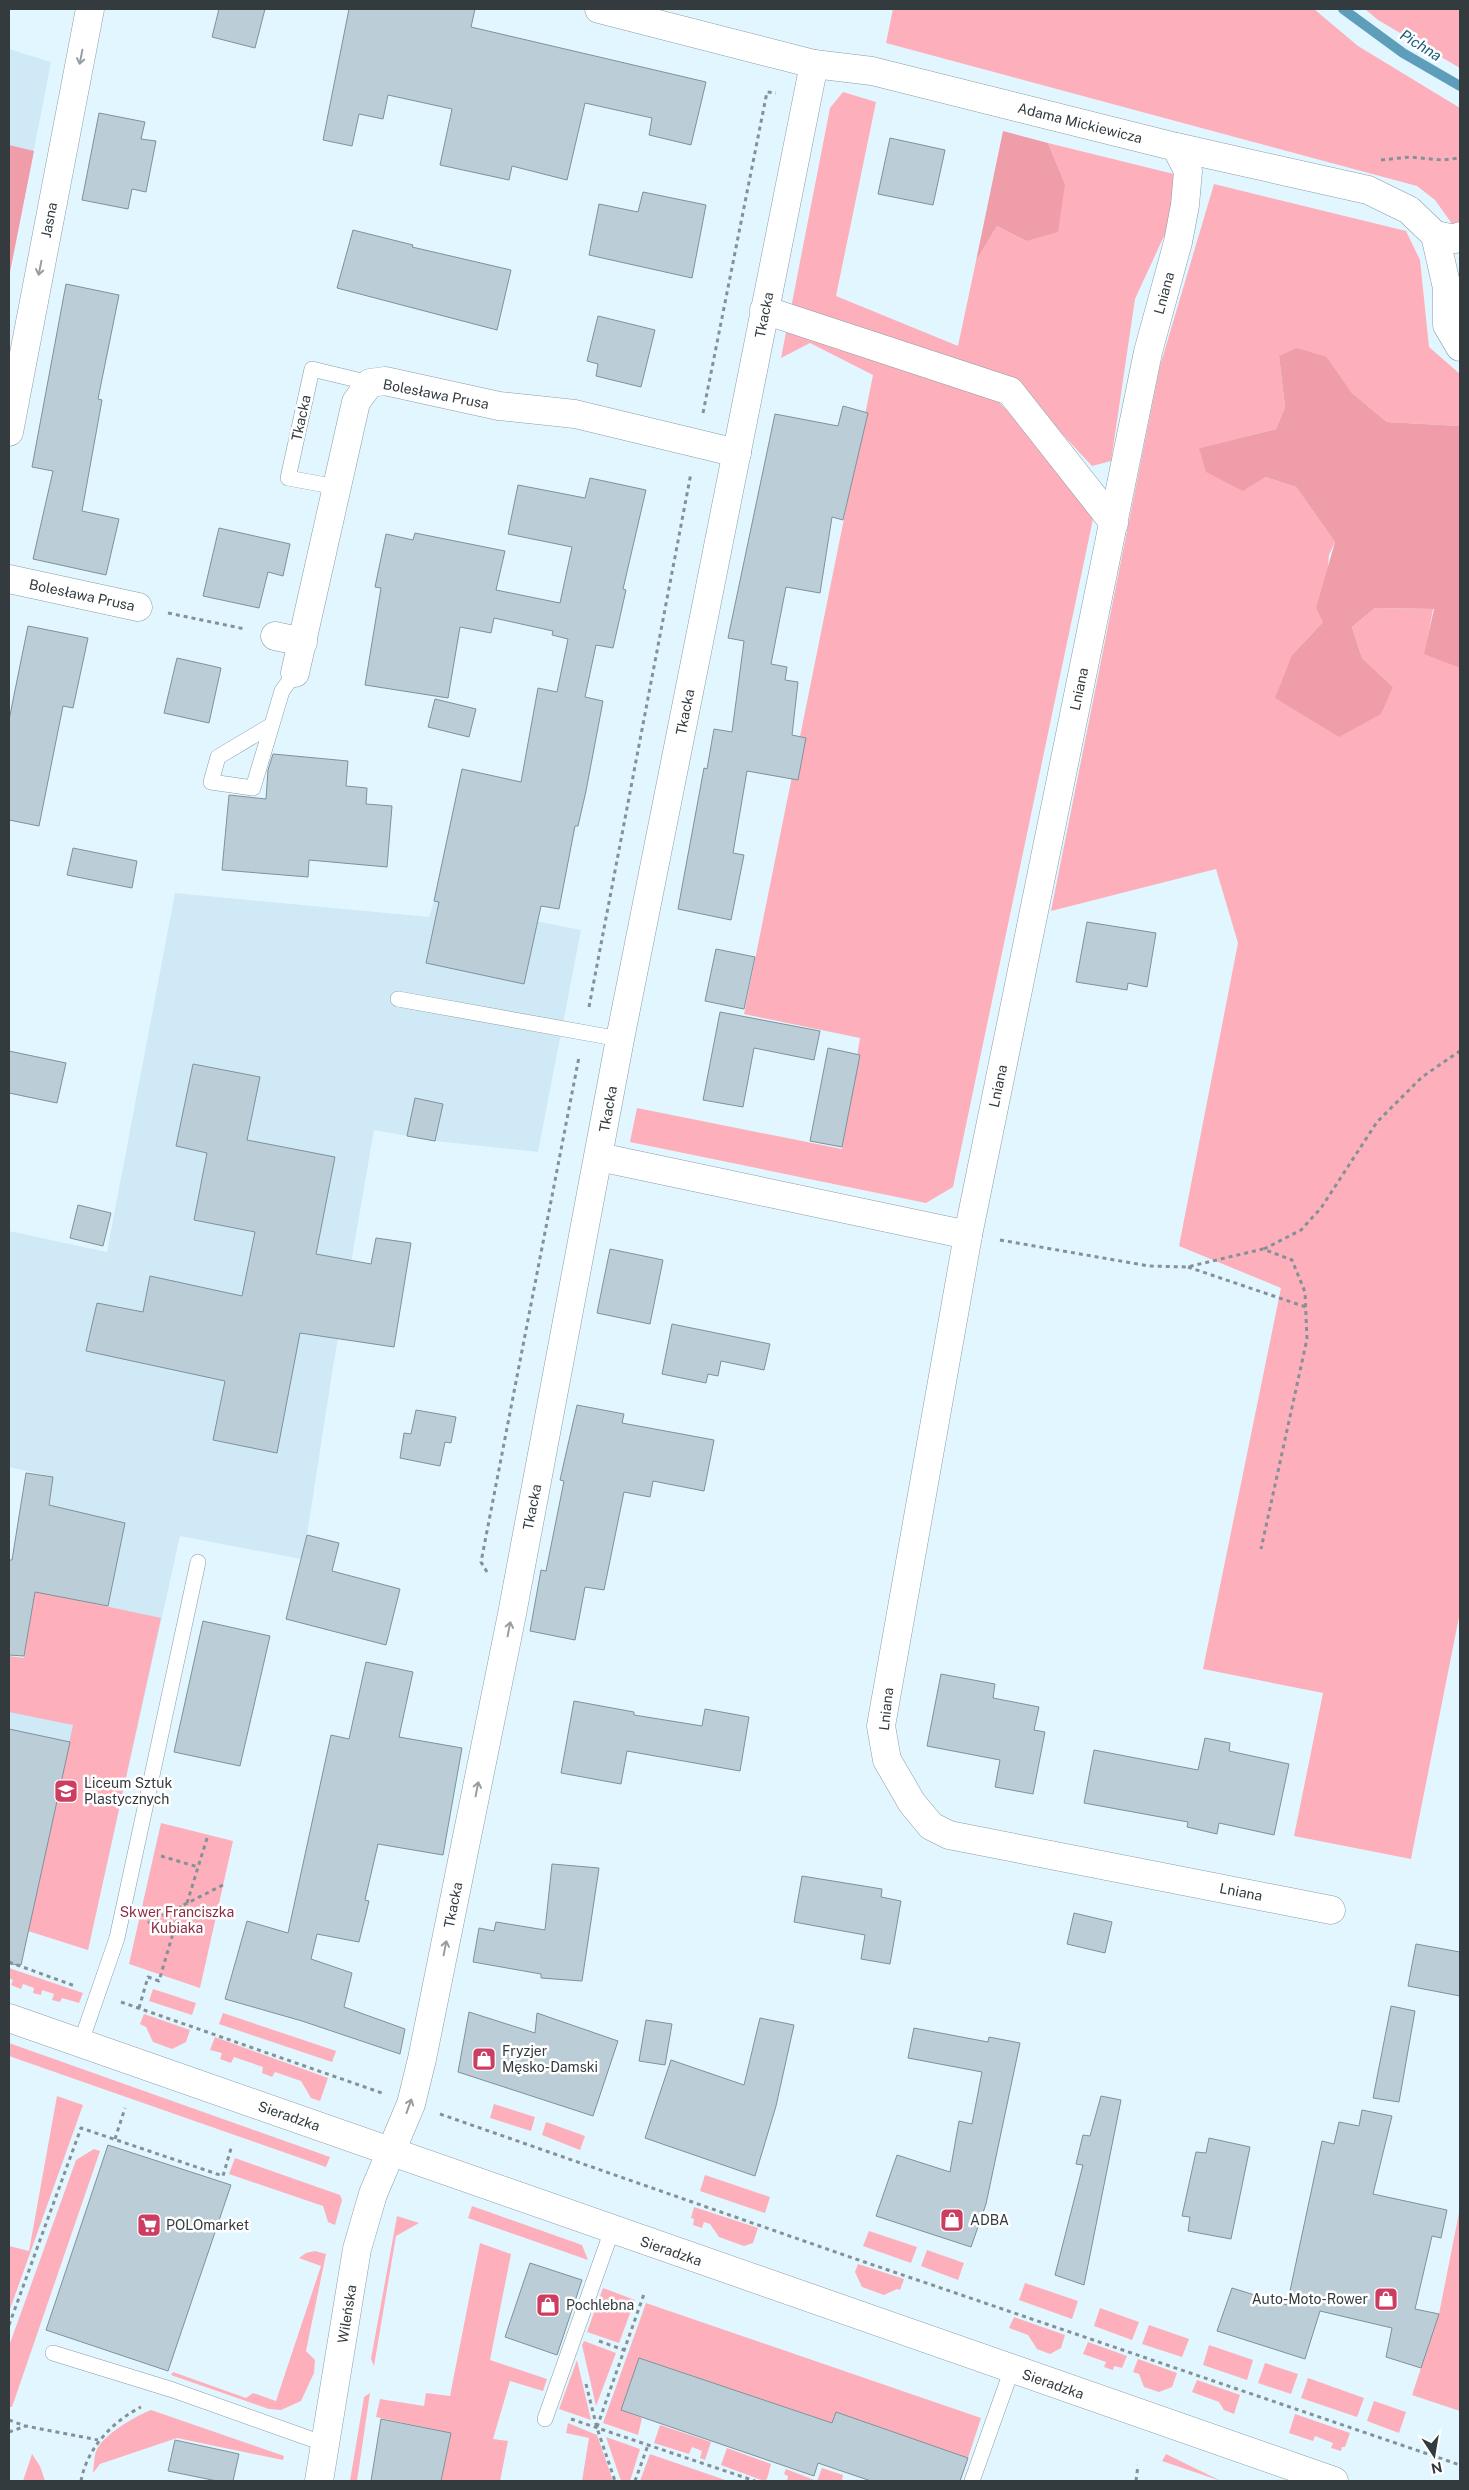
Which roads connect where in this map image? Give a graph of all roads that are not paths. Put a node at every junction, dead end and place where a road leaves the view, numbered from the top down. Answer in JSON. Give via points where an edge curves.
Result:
{"nodes":[{"id":1,"x":90,"y":9,"type":"edge"},
{"id":2,"x":600,"y":9,"type":"edge"},
{"id":3,"x":814,"y":64,"type":"junction"},
{"id":4,"x":1176,"y":147,"type":"junction"},
{"id":5,"x":1448,"y":236,"type":"edge"},
{"id":6,"x":764,"y":310,"type":"junction"},
{"id":7,"x":1460,"y":347,"type":"edge"},
{"id":8,"x":370,"y":383,"type":"junction"},
{"id":9,"x":9,"y":432,"type":"edge"},
{"id":10,"x":737,"y":453,"type":"junction"},
{"id":11,"x":336,"y":487,"type":"junction"},
{"id":12,"x":1114,"y":523,"type":"junction"},
{"id":13,"x":9,"y":579,"type":"edge"},
{"id":14,"x":138,"y":607,"type":"road end"},
{"id":15,"x":275,"y":636,"type":"road end"},
{"id":16,"x":303,"y":642,"type":"junction"},
{"id":17,"x":295,"y":673,"type":"joint"},
{"id":18,"x":270,"y":726,"type":"junction"},
{"id":19,"x":398,"y":999,"type":"dead end"},
{"id":20,"x":620,"y":1039,"type":"junction"},
{"id":21,"x":599,"y":1156,"type":"junction"},
{"id":22,"x":968,"y":1234,"type":"junction"},
{"id":23,"x":198,"y":1562,"type":"dead end"},
{"id":24,"x":1331,"y":1910,"type":"dead end"},
{"id":25,"x":9,"y":2018,"type":"edge"},
{"id":26,"x":81,"y":2042,"type":"junction"},
{"id":27,"x":390,"y":2151,"type":"junction"},
{"id":28,"x":612,"y":2230,"type":"junction"},
{"id":29,"x":53,"y":2354,"type":"dead end"},
{"id":30,"x":1012,"y":2370,"type":"junction"},
{"id":31,"x":546,"y":2415,"type":"road end"},
{"id":32,"x":325,"y":2444,"type":"junction"},
{"id":33,"x":319,"y":2481,"type":"edge"},
{"id":34,"x":972,"y":2481,"type":"edge"},
{"id":35,"x":1334,"y":2481,"type":"edge"}],
"edges":[{"from":1,"to":9,"type":"street","name":"Jasna","one_way":true},
{"from":2,"to":3,"type":"street","name":"Adama Mickiewicza"},
{"from":3,"to":4,"type":"street","name":"Adama Mickiewicza","via":[[872,71]]},
{"from":3,"to":6,"type":"street","name":"Tkacka"},
{"from":4,"to":5,"type":"street","name":"Adama Mickiewicza","via":[[1368,190],[1408,210]]},
{"from":4,"to":12,"type":"street","name":"Lniana","via":[[1188,171],[1185,205],[1148,352]]},
{"from":5,"to":7,"type":"street","name":"Adama Mickiewicza","via":[[1447,325]]},
{"from":6,"to":10,"type":"street","name":"Tkacka"},
{"from":6,"to":12,"type":"street","via":[[1010,391]]},
{"from":8,"to":10,"type":"street","name":"Bolesława Prusa","via":[[386,381],[499,406],[574,414]]},
{"from":8,"to":11,"type":"street","name":"Bolesława Prusa","via":[[356,402]]},
{"from":8,"to":11,"type":"lane","name":"Tkacka","via":[[312,369],[288,478]]},
{"from":10,"to":20,"type":"street","name":"Tkacka"},
{"from":11,"to":16,"type":"street","name":"Bolesława Prusa"},
{"from":12,"to":22,"type":"street","name":"Lniana"},
{"from":13,"to":14,"type":"street","name":"Bolesława Prusa"},
{"from":15,"to":16,"type":"street"},
{"from":16,"to":17,"type":"street","name":"Bolesława Prusa"},
{"from":17,"to":18,"type":"lane","via":[[282,691]]},
{"from":18,"to":18,"type":"lane","via":[[218,757],[211,782],[253,788]]},
{"from":19,"to":20,"type":"lane"},
{"from":20,"to":21,"type":"street","name":"Tkacka"},
{"from":21,"to":22,"type":"street"},
{"from":27,"to":21,"type":"street","name":"Tkacka","one_way":true,"via":[[411,2104],[422,2059],[512,1614]]},
{"from":22,"to":24,"type":"street","name":"Lniana","via":[[881,1726],[893,1774],[931,1826],[950,1835]]},
{"from":23,"to":26,"type":"lane","via":[[117,1938]]},
{"from":25,"to":26,"type":"street","name":"Sieradzka"},
{"from":26,"to":27,"type":"street","name":"Sieradzka"},
{"from":27,"to":28,"type":"street","name":"Sieradzka"},
{"from":27,"to":32,"type":"street","name":"Wileńska","via":[[357,2249]]},
{"from":28,"to":30,"type":"street","name":"Sieradzka"},
{"from":28,"to":31,"type":"lane"},
{"from":29,"to":32,"type":"lane","via":[[173,2390]]},
{"from":30,"to":34,"type":"lane"},
{"from":30,"to":35,"type":"street","name":"Sieradzka"},
{"from":32,"to":33,"type":"street","name":"Wileńska"}]}
